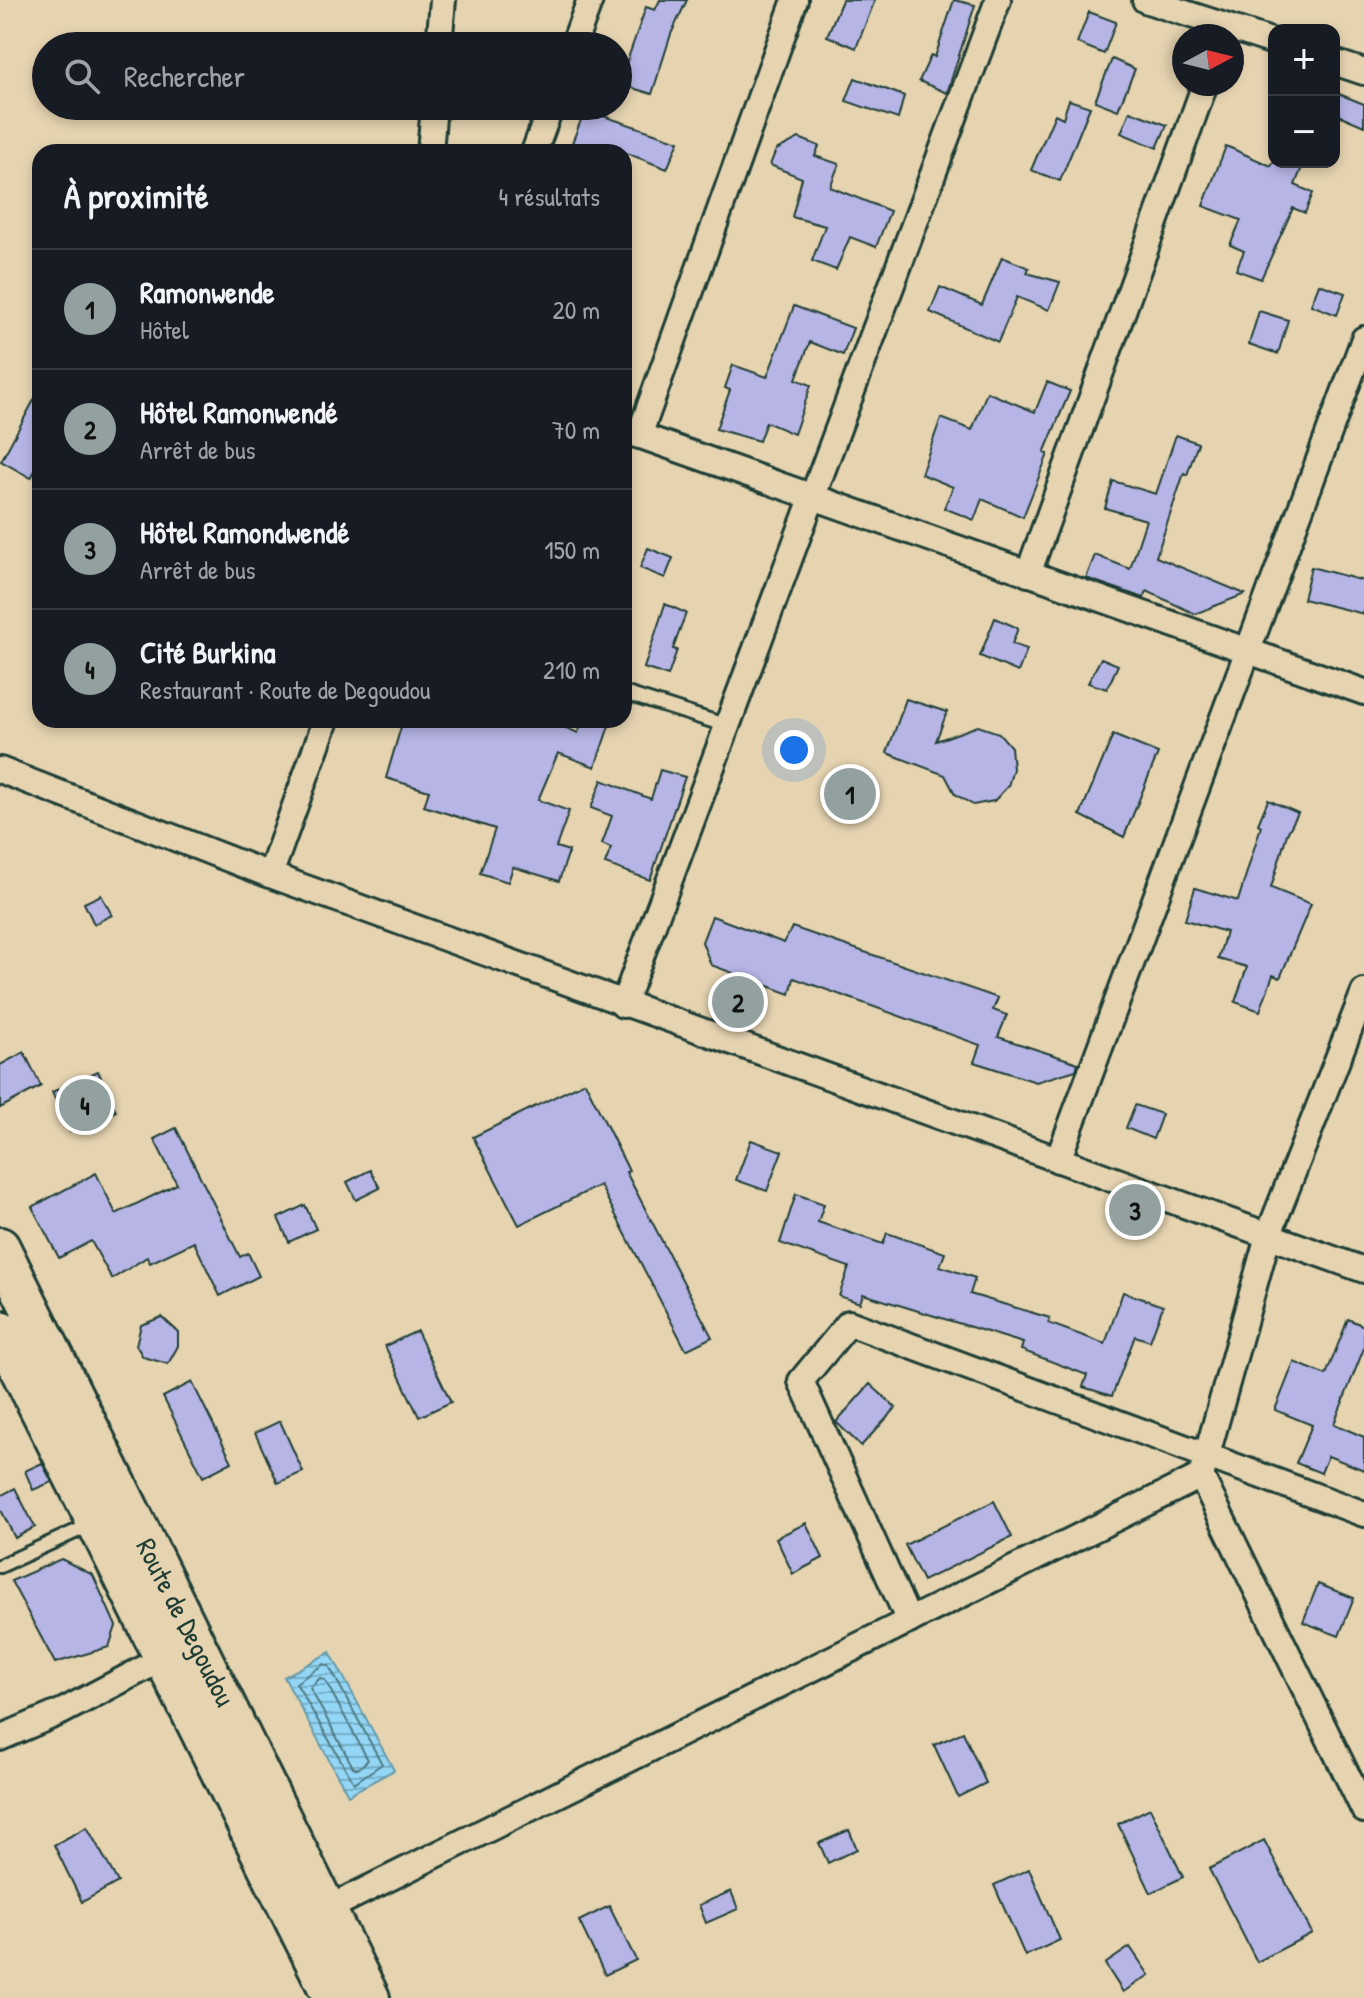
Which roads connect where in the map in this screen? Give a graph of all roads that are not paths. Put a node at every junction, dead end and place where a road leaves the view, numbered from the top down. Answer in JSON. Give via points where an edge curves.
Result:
{"nodes":[{"id":1,"x":443,"y":0,"type":"edge"},
{"id":2,"x":590,"y":0,"type":"edge"},
{"id":3,"x":795,"y":0,"type":"edge"},
{"id":4,"x":998,"y":0,"type":"edge"},
{"id":5,"x":1145,"y":0,"type":"edge"},
{"id":6,"x":1206,"y":24,"type":"edge"},
{"id":7,"x":440,"y":32,"type":"edge"},
{"id":8,"x":578,"y":32,"type":"edge"},
{"id":9,"x":1244,"y":35,"type":"edge"},
{"id":10,"x":1268,"y":41,"type":"edge"},
{"id":11,"x":1340,"y":64,"type":"edge"},
{"id":12,"x":1364,"y":72,"type":"edge"},
{"id":13,"x":1201,"y":96,"type":"edge"},
{"id":14,"x":433,"y":120,"type":"edge"},
{"id":15,"x":546,"y":120,"type":"edge"},
{"id":16,"x":431,"y":144,"type":"edge"},
{"id":17,"x":537,"y":144,"type":"edge"},
{"id":18,"x":1364,"y":339,"type":"edge"},
{"id":19,"x":632,"y":433,"type":"edge"},
{"id":20,"x":813,"y":497,"type":"junction"},
{"id":21,"x":1028,"y":574,"type":"junction"},
{"id":22,"x":1247,"y":651,"type":"junction"},
{"id":23,"x":1364,"y":692,"type":"edge"},
{"id":24,"x":632,"y":696,"type":"edge"},
{"id":25,"x":728,"y":726,"type":"junction"},
{"id":26,"x":323,"y":728,"type":"edge"},
{"id":27,"x":0,"y":770,"type":"edge"},
{"id":28,"x":270,"y":875,"type":"junction"},
{"id":29,"x":1362,"y":1004,"type":"edge"},
{"id":30,"x":623,"y":1005,"type":"junction"},
{"id":31,"x":1058,"y":1160,"type":"junction"},
{"id":32,"x":1268,"y":1236,"type":"junction"},
{"id":33,"x":0,"y":1247,"type":"edge"},
{"id":34,"x":1364,"y":1270,"type":"edge"},
{"id":35,"x":0,"y":1330,"type":"edge"},
{"id":36,"x":1204,"y":1466,"type":"junction"},
{"id":37,"x":113,"y":1514,"type":"junction"},
{"id":38,"x":1364,"y":1514,"type":"edge"},
{"id":39,"x":0,"y":1566,"type":"edge"},
{"id":40,"x":909,"y":1621,"type":"junction"},
{"id":41,"x":162,"y":1659,"type":"junction"},
{"id":42,"x":0,"y":1738,"type":"edge"},
{"id":43,"x":1364,"y":1810,"type":"edge"},
{"id":44,"x":327,"y":1909,"type":"junction"},
{"id":45,"x":333,"y":1998,"type":"edge"},
{"id":46,"x":370,"y":1998,"type":"edge"}],
"edges":[{"from":1,"to":7,"type":"street"},
{"from":2,"to":8,"type":"street"},
{"from":3,"to":19,"type":"street"},
{"from":4,"to":20,"type":"street"},
{"from":5,"to":6,"type":"street"},
{"from":9,"to":10,"type":"street"},
{"from":11,"to":12,"type":"street"},
{"from":13,"to":21,"type":"street"},
{"from":14,"to":16,"type":"street"},
{"from":15,"to":17,"type":"street"},
{"from":18,"to":22,"type":"street"},
{"from":19,"to":20,"type":"street"},
{"from":20,"to":21,"type":"street"},
{"from":20,"to":25,"type":"street"},
{"from":21,"to":22,"type":"street"},
{"from":22,"to":23,"type":"street"},
{"from":22,"to":31,"type":"street"},
{"from":24,"to":25,"type":"lane"},
{"from":25,"to":30,"type":"street"},
{"from":26,"to":28,"type":"street"},
{"from":27,"to":28,"type":"street"},
{"from":28,"to":30,"type":"street"},
{"from":29,"to":32,"type":"street"},
{"from":30,"to":31,"type":"street"},
{"from":31,"to":32,"type":"street"},
{"from":32,"to":34,"type":"street"},
{"from":32,"to":36,"type":"street"},
{"from":33,"to":37,"type":"main road","name":"Route de Degoudou"},
{"from":35,"to":37,"type":"main road","name":"Route de Degoudou"},
{"from":36,"to":38,"type":"street"},
{"from":36,"to":40,"type":"street"},
{"from":36,"to":40,"type":"street","via":[[849,1323],[801,1381]]},
{"from":36,"to":43,"type":"street"},
{"from":37,"to":39,"type":"lane"},
{"from":37,"to":41,"type":"main road","name":"Route de Degoudou"},
{"from":37,"to":44,"type":"main road","name":"Route de Degoudou"},
{"from":40,"to":44,"type":"street"},
{"from":41,"to":42,"type":"street"},
{"from":41,"to":45,"type":"main road","name":"Route de Degoudou"},
{"from":44,"to":46,"type":"main road","name":"Route de Degoudou"}]}
